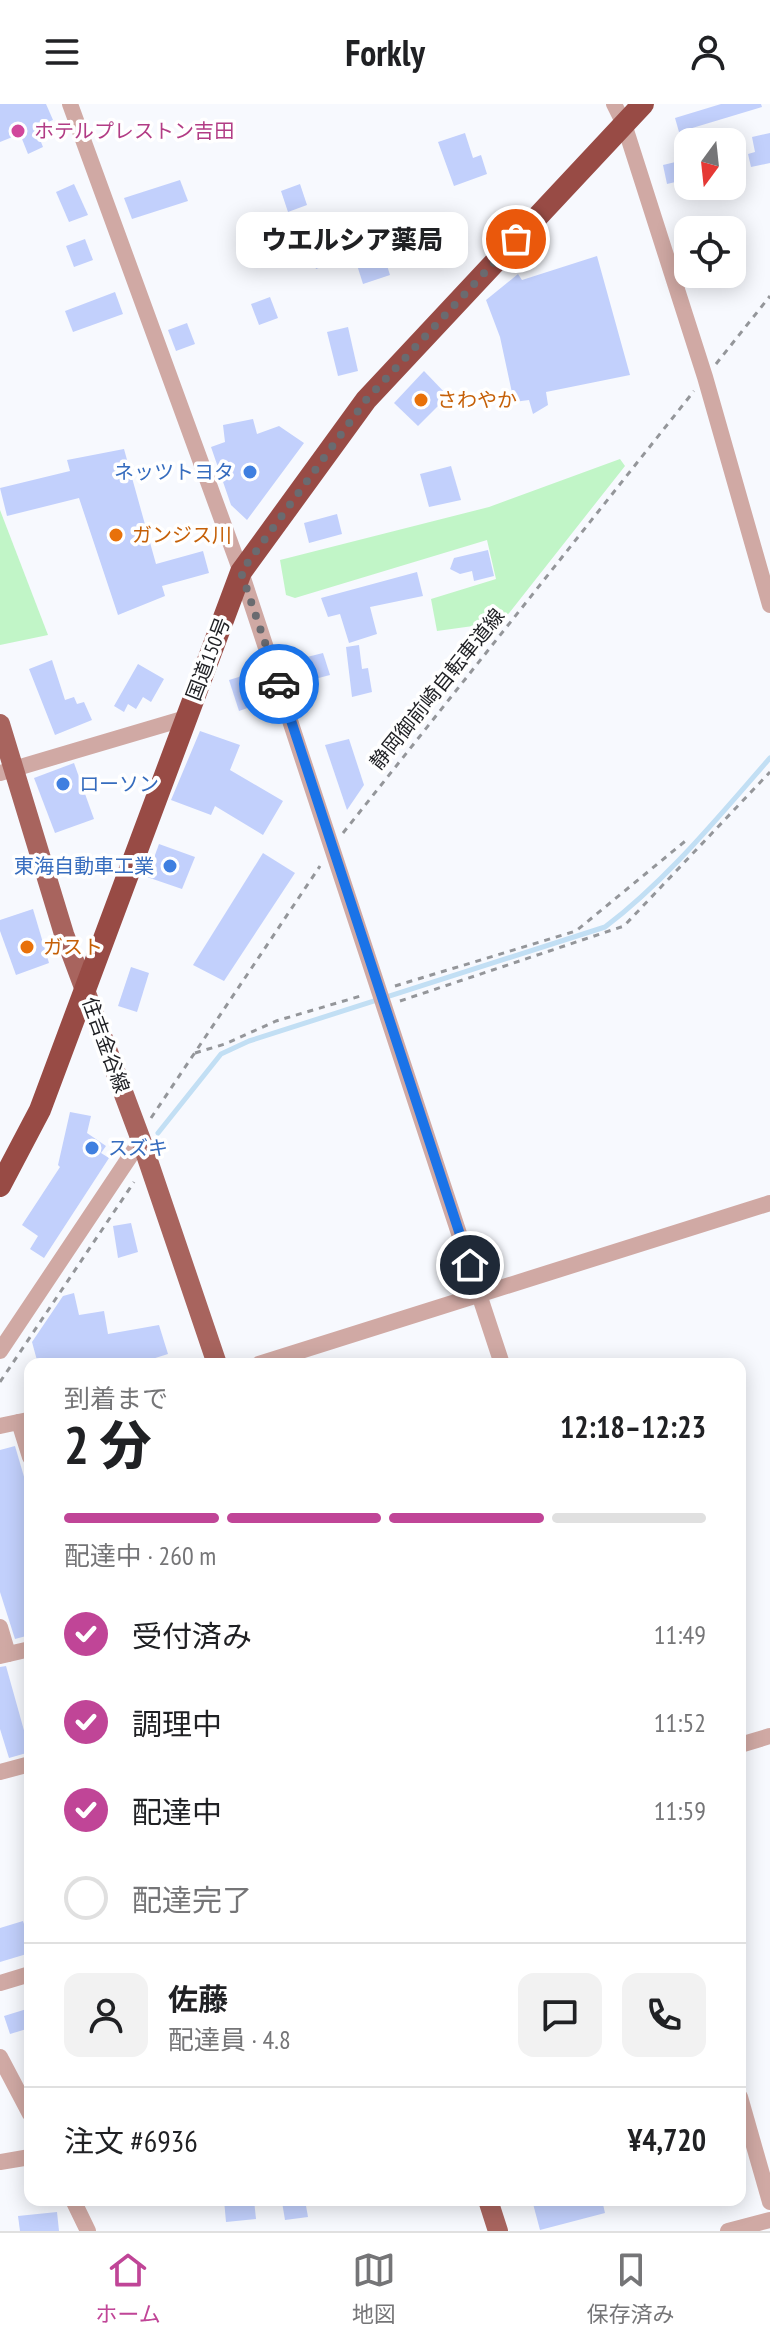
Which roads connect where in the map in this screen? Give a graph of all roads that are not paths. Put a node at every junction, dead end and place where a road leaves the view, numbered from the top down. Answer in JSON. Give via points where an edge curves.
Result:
{"nodes":[{"id":1,"x":70,"y":104,"type":"edge"},
{"id":2,"x":614,"y":104,"type":"edge"},
{"id":3,"x":643,"y":104,"type":"edge"},
{"id":4,"x":624,"y":124,"type":"junction"},
{"id":5,"x":241,"y":572,"type":"junction"},
{"id":6,"x":770,"y":605,"type":"edge"},
{"id":7,"x":186,"y":718,"type":"junction"},
{"id":8,"x":0,"y":724,"type":"edge"},
{"id":9,"x":6,"y":771,"type":"edge"},
{"id":10,"x":85,"y":987,"type":"junction"},
{"id":11,"x":141,"y":1140,"type":"junction"},
{"id":12,"x":2,"y":1178,"type":"edge"},
{"id":13,"x":770,"y":1203,"type":"edge"},
{"id":14,"x":479,"y":1293,"type":"junction"},
{"id":15,"x":0,"y":1351,"type":"edge"},
{"id":16,"x":215,"y":1358,"type":"edge"},
{"id":17,"x":278,"y":1358,"type":"edge"},
{"id":18,"x":500,"y":1358,"type":"edge"},
{"id":19,"x":24,"y":1421,"type":"edge"},
{"id":20,"x":0,"y":1426,"type":"edge"},
{"id":21,"x":0,"y":1627,"type":"edge"},
{"id":22,"x":24,"y":1650,"type":"edge"},
{"id":23,"x":4,"y":1655,"type":"edge"},
{"id":24,"x":770,"y":1736,"type":"edge"},
{"id":25,"x":746,"y":1743,"type":"edge"},
{"id":26,"x":24,"y":1766,"type":"edge"},
{"id":27,"x":0,"y":1772,"type":"edge"},
{"id":28,"x":24,"y":1976,"type":"edge"},
{"id":29,"x":0,"y":1983,"type":"edge"},
{"id":30,"x":0,"y":2057,"type":"edge"},
{"id":31,"x":24,"y":2103,"type":"edge"},
{"id":32,"x":746,"y":2118,"type":"edge"},
{"id":33,"x":24,"y":2158,"type":"edge"},
{"id":34,"x":0,"y":2162,"type":"edge"},
{"id":35,"x":770,"y":2202,"type":"edge"},
{"id":36,"x":76,"y":2206,"type":"edge"},
{"id":37,"x":490,"y":2206,"type":"edge"},
{"id":38,"x":763,"y":2225,"type":"edge"},
{"id":39,"x":88,"y":2231,"type":"edge"},
{"id":40,"x":498,"y":2231,"type":"edge"},
{"id":41,"x":728,"y":2231,"type":"edge"}],
"edges":[{"from":1,"to":5,"type":"street"},
{"from":2,"to":4,"type":"street"},
{"from":3,"to":4,"type":"highway","name":"国道150号"},
{"from":4,"to":5,"type":"highway","name":"国道150号","via":[[366,400]]},
{"from":4,"to":6,"type":"street","via":[[705,377]]},
{"from":5,"to":7,"type":"highway","name":"国道150号"},
{"from":5,"to":14,"type":"street"},
{"from":7,"to":9,"type":"street"},
{"from":7,"to":10,"type":"highway","name":"国道150号"},
{"from":8,"to":9,"type":"main road","name":"住吉金谷線"},
{"from":9,"to":10,"type":"main road","name":"住吉金谷線"},
{"from":10,"to":11,"type":"main road","name":"住吉金谷線"},
{"from":10,"to":12,"type":"highway","name":"国道150号","via":[[40,1110]]},
{"from":11,"to":15,"type":"street"},
{"from":11,"to":16,"type":"main road","name":"住吉金谷線"},
{"from":13,"to":14,"type":"street"},
{"from":14,"to":17,"type":"street"},
{"from":14,"to":18,"type":"street"},
{"from":19,"to":20,"type":"street"},
{"from":21,"to":23,"type":"street"},
{"from":22,"to":23,"type":"street"},
{"from":24,"to":25,"type":"street"},
{"from":26,"to":27,"type":"street"},
{"from":28,"to":29,"type":"street"},
{"from":30,"to":31,"type":"street"},
{"from":32,"to":35,"type":"street"},
{"from":33,"to":34,"type":"street"},
{"from":36,"to":39,"type":"street"},
{"from":37,"to":40,"type":"main road"},
{"from":38,"to":41,"type":"street"}]}
